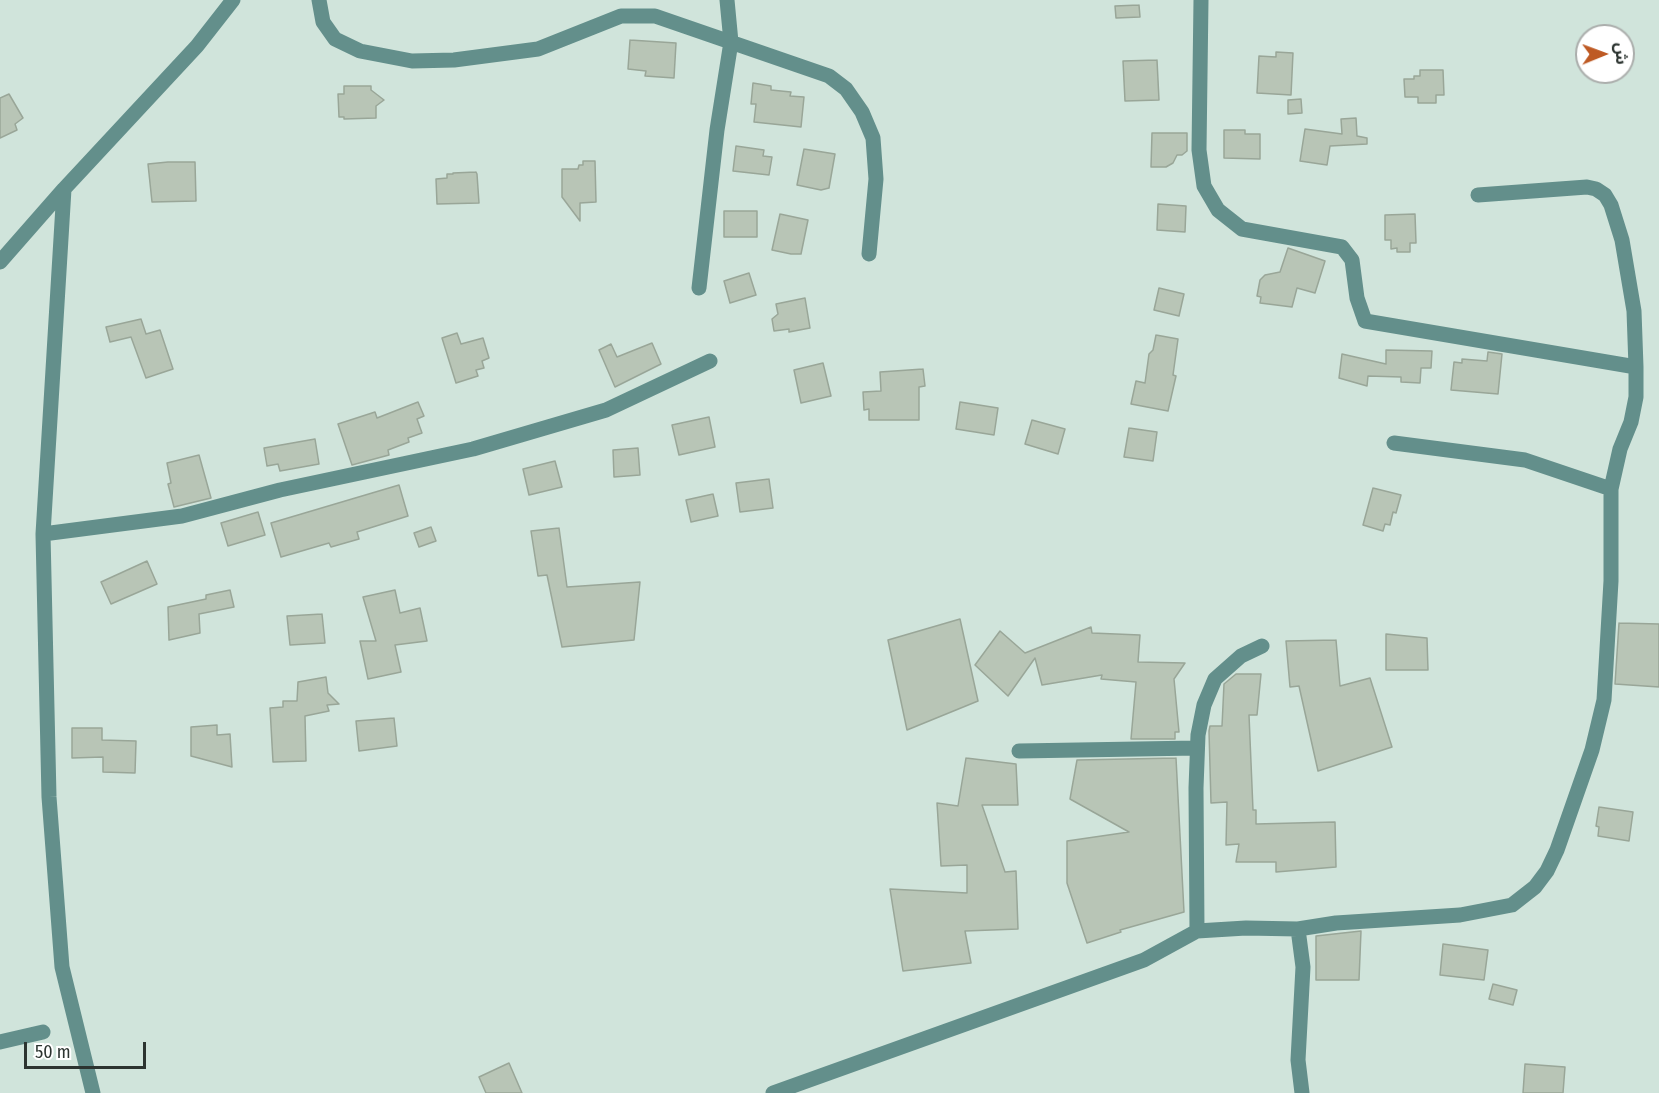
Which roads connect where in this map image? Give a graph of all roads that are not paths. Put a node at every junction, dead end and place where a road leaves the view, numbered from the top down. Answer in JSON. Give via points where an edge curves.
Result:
{"nodes":[{"id":1,"x":233,"y":0,"type":"edge"},
{"id":2,"x":319,"y":0,"type":"edge"},
{"id":3,"x":727,"y":0,"type":"edge"},
{"id":4,"x":1201,"y":0,"type":"edge"},
{"id":5,"x":731,"y":42,"type":"junction"},
{"id":6,"x":64,"y":189,"type":"junction"},
{"id":7,"x":1478,"y":195,"type":"dead end"},
{"id":8,"x":869,"y":254,"type":"dead end"},
{"id":9,"x":0,"y":262,"type":"edge"},
{"id":10,"x":699,"y":288,"type":"dead end"},
{"id":11,"x":710,"y":362,"type":"dead end"},
{"id":12,"x":1636,"y":367,"type":"junction"},
{"id":13,"x":1394,"y":443,"type":"dead end"},
{"id":14,"x":1611,"y":489,"type":"junction"},
{"id":15,"x":43,"y":534,"type":"junction"},
{"id":16,"x":1262,"y":646,"type":"dead end"},
{"id":17,"x":1197,"y":748,"type":"junction"},
{"id":18,"x":1019,"y":751,"type":"dead end"},
{"id":19,"x":1299,"y":929,"type":"junction"},
{"id":20,"x":1197,"y":931,"type":"junction"},
{"id":21,"x":43,"y":1032,"type":"dead end"},
{"id":22,"x":0,"y":1042,"type":"edge"},
{"id":23,"x":93,"y":1093,"type":"edge"},
{"id":24,"x":773,"y":1093,"type":"edge"},
{"id":25,"x":1302,"y":1093,"type":"edge"}],
"edges":[{"from":1,"to":6,"type":"street","via":[[197,46]]},
{"from":2,"to":5,"type":"street","via":[[323,22],[335,39],[360,51],[412,61],[538,49],[621,16],[655,16]]},
{"from":3,"to":5,"type":"street"},
{"from":4,"to":12,"type":"street","via":[[1199,150],[1204,186],[1218,210],[1242,229],[1342,247],[1352,260],[1357,298],[1365,321]]},
{"from":5,"to":8,"type":"street","via":[[829,76],[846,89],[862,112],[873,138],[876,179]]},
{"from":5,"to":10,"type":"street"},
{"from":6,"to":9,"type":"street"},
{"from":6,"to":15,"type":"street"},
{"from":7,"to":12,"type":"street","via":[[1587,186],[1605,195],[1626,258],[1634,311]]},
{"from":11,"to":15,"type":"street","via":[[606,410],[473,450],[280,490],[182,516]]},
{"from":12,"to":14,"type":"street","via":[[1631,423]]},
{"from":13,"to":14,"type":"street","via":[[1525,460]]},
{"from":14,"to":19,"type":"street","via":[[1611,581],[1604,700],[1592,750],[1547,871],[1535,887],[1512,905],[1460,915]]},
{"from":15,"to":23,"type":"street","via":[[49,797],[63,967]]},
{"from":16,"to":17,"type":"street","via":[[1240,656],[1215,679],[1204,705]]},
{"from":17,"to":18,"type":"street"},
{"from":17,"to":20,"type":"street"},
{"from":19,"to":20,"type":"street"},
{"from":19,"to":25,"type":"street","via":[[1303,967],[1298,1060]]},
{"from":20,"to":24,"type":"street","via":[[1144,960]]},
{"from":21,"to":22,"type":"street"}]}
